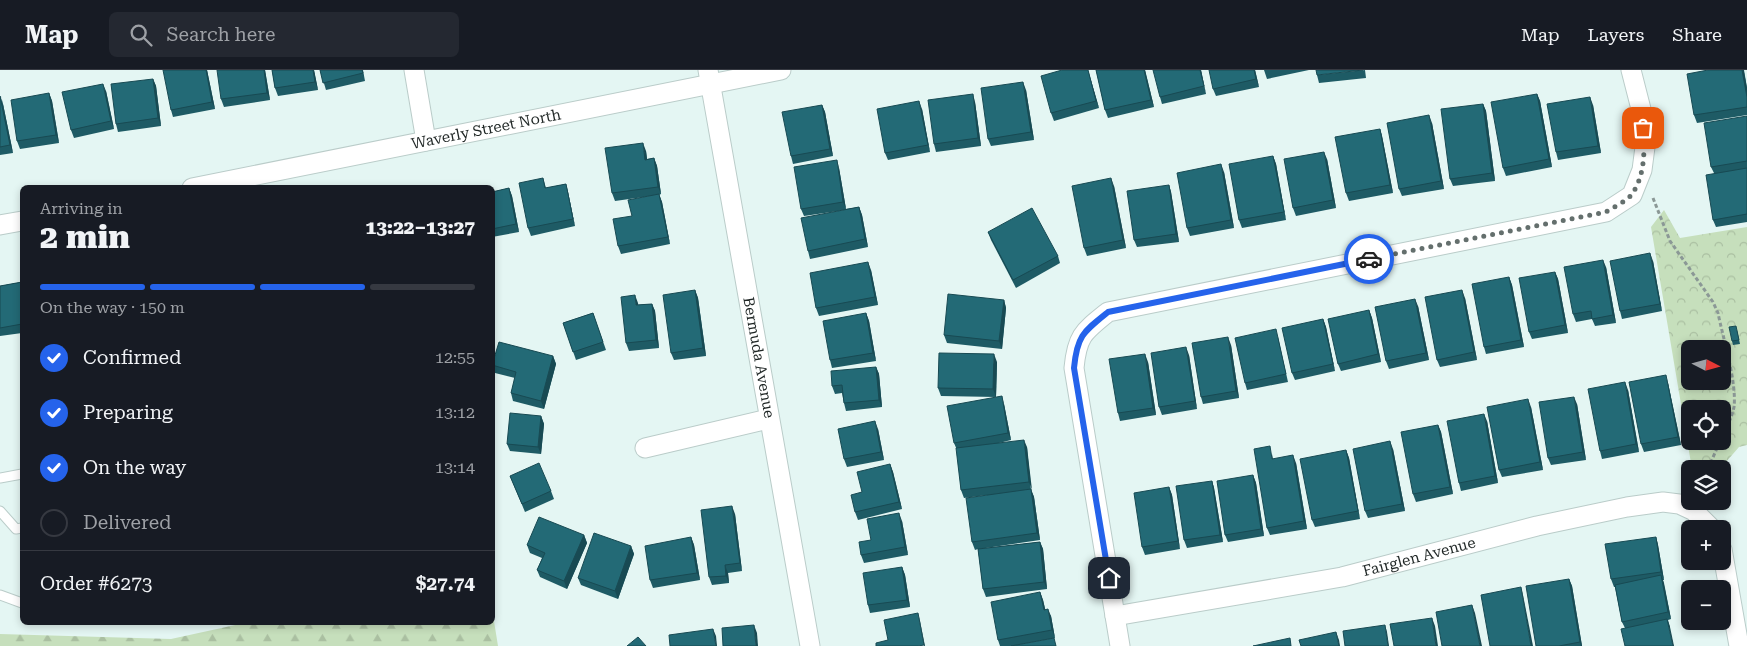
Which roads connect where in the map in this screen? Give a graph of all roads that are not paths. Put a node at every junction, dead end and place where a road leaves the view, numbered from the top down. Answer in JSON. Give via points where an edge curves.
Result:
{"nodes":[{"id":1,"x":414,"y":70,"type":"edge"},
{"id":2,"x":781,"y":70,"type":"edge"},
{"id":3,"x":1631,"y":70,"type":"edge"},
{"id":4,"x":709,"y":78,"type":"edge"},
{"id":5,"x":426,"y":142,"type":"junction"},
{"id":6,"x":207,"y":185,"type":"edge"},
{"id":7,"x":20,"y":221,"type":"edge"},
{"id":8,"x":0,"y":225,"type":"edge"},
{"id":9,"x":768,"y":419,"type":"junction"},
{"id":10,"x":645,"y":448,"type":"dead end"},
{"id":11,"x":20,"y":474,"type":"edge"},
{"id":12,"x":0,"y":478,"type":"edge"},
{"id":13,"x":0,"y":511,"type":"edge"},
{"id":14,"x":1703,"y":520,"type":"edge"},
{"id":15,"x":20,"y":528,"type":"edge"},
{"id":16,"x":1726,"y":570,"type":"edge"},
{"id":17,"x":0,"y":595,"type":"edge"},
{"id":18,"x":20,"y":602,"type":"edge"},
{"id":19,"x":1115,"y":616,"type":"junction"},
{"id":20,"x":810,"y":646,"type":"edge"},
{"id":21,"x":1120,"y":646,"type":"edge"},
{"id":22,"x":1739,"y":646,"type":"edge"}],
"edges":[{"from":1,"to":5,"type":"street"},
{"from":2,"to":4,"type":"street","name":"Waverly Street North"},
{"from":3,"to":19,"type":"street","via":[[1641,109],[1645,147],[1642,170],[1632,194],[1606,212],[1108,312],[1086,329],[1076,348],[1074,368]]},
{"from":4,"to":5,"type":"street","name":"Waverly Street North"},
{"from":4,"to":9,"type":"street","name":"Bermuda Avenue"},
{"from":5,"to":6,"type":"street","name":"Waverly Street North"},
{"from":7,"to":8,"type":"street"},
{"from":9,"to":10,"type":"street"},
{"from":9,"to":20,"type":"street","name":"Bermuda Avenue"},
{"from":11,"to":12,"type":"lane"},
{"from":13,"to":15,"type":"lane","via":[[16,529]]},
{"from":14,"to":19,"type":"street","name":"Fairglen Avenue","via":[[1679,504],[1663,502],[1627,507],[1538,526],[1342,577]]},
{"from":16,"to":22,"type":"street"},
{"from":17,"to":18,"type":"lane"},
{"from":19,"to":21,"type":"street"}]}
